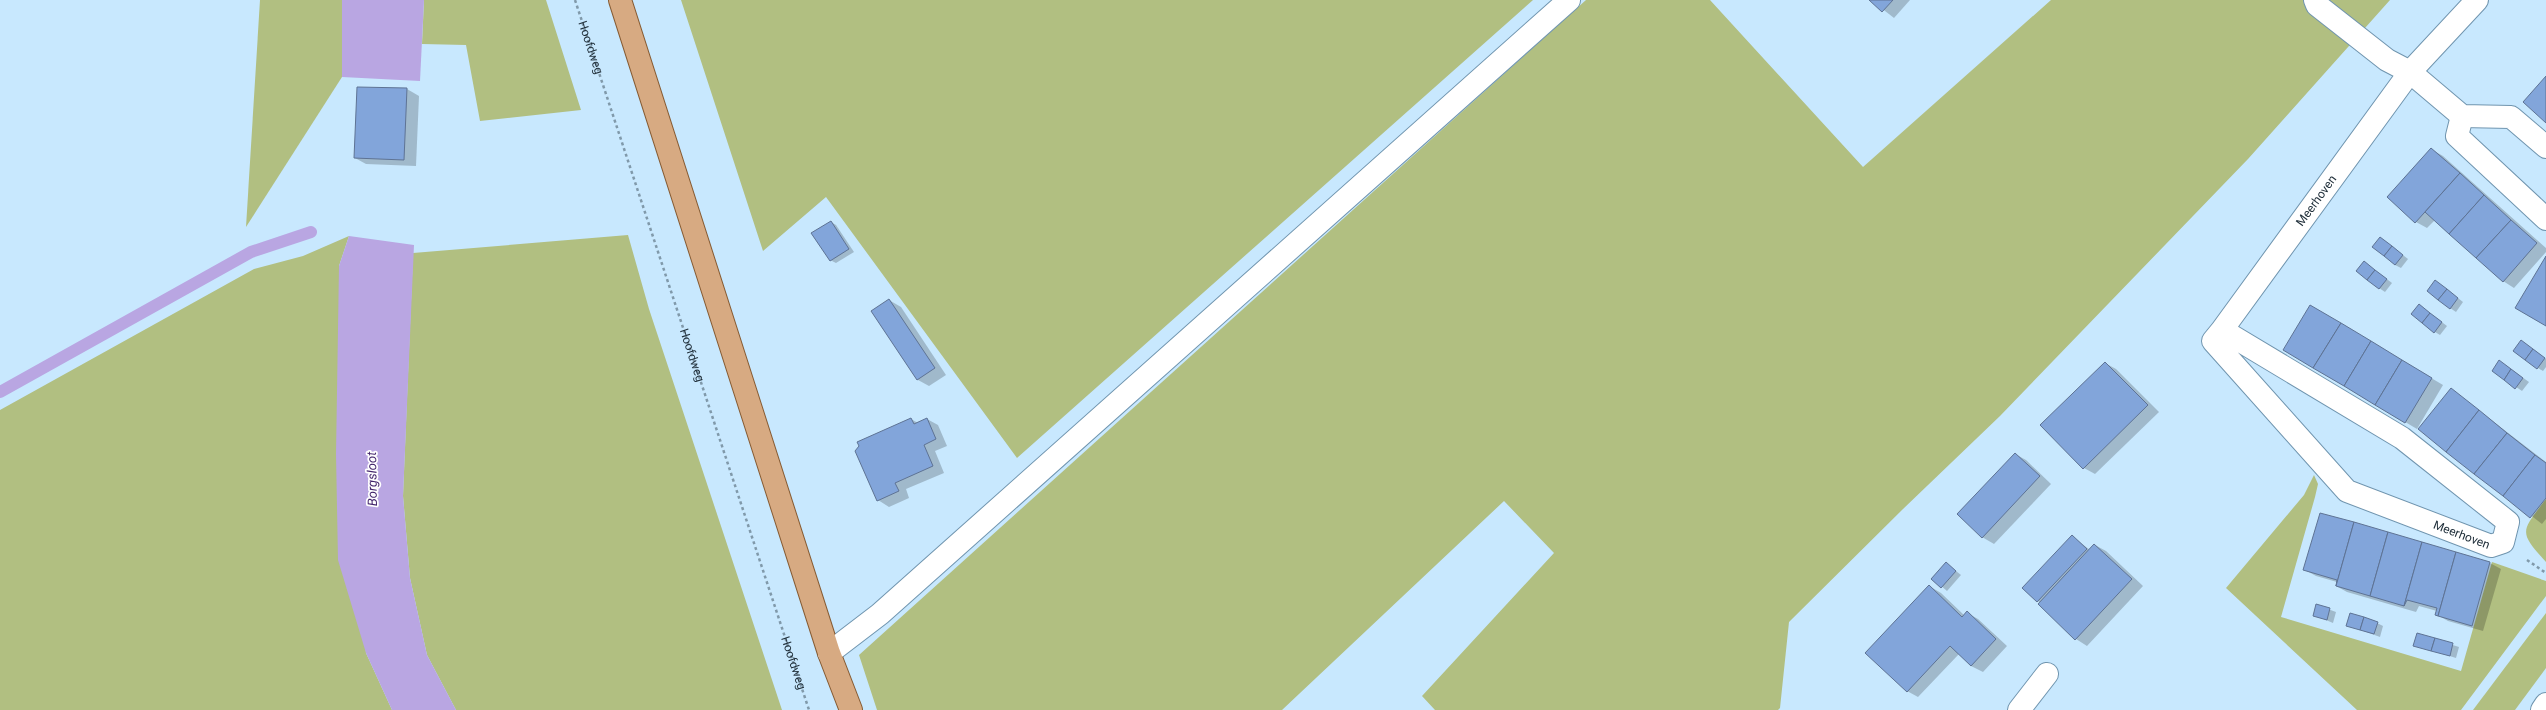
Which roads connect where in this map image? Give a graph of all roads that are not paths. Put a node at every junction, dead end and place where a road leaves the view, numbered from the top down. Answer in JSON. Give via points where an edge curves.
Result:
{"nodes":[{"id":1,"x":620,"y":0,"type":"edge"},
{"id":2,"x":1568,"y":0,"type":"edge"},
{"id":3,"x":2315,"y":0,"type":"edge"},
{"id":4,"x":2477,"y":0,"type":"edge"},
{"id":5,"x":2410,"y":72,"type":"junction"},
{"id":6,"x":2462,"y":116,"type":"junction"},
{"id":7,"x":2546,"y":147,"type":"edge"},
{"id":8,"x":2546,"y":220,"type":"edge"},
{"id":9,"x":2222,"y":330,"type":"junction"},
{"id":10,"x":829,"y":653,"type":"junction"},
{"id":11,"x":2047,"y":674,"type":"dead end"},
{"id":12,"x":2546,"y":704,"type":"edge"},
{"id":13,"x":851,"y":710,"type":"edge"},
{"id":14,"x":2019,"y":710,"type":"edge"},
{"id":15,"x":2542,"y":710,"type":"edge"}],
"edges":[{"from":1,"to":10,"type":"main road"},
{"from":2,"to":10,"type":"street","via":[[880,614]]},
{"from":3,"to":5,"type":"street","via":[[2387,60]]},
{"from":4,"to":5,"type":"street","name":"Meerhoven"},
{"from":5,"to":6,"type":"street"},
{"from":5,"to":9,"type":"street","name":"Meerhoven"},
{"from":6,"to":7,"type":"street","via":[[2511,117]]},
{"from":6,"to":8,"type":"street","via":[[2457,136]]},
{"from":9,"to":9,"type":"street","name":"Meerhoven","via":[[2214,341],[2347,491],[2491,546],[2503,542],[2508,522],[2402,438]]},
{"from":10,"to":13,"type":"main road"},
{"from":11,"to":14,"type":"street"},
{"from":12,"to":15,"type":"street"}]}
